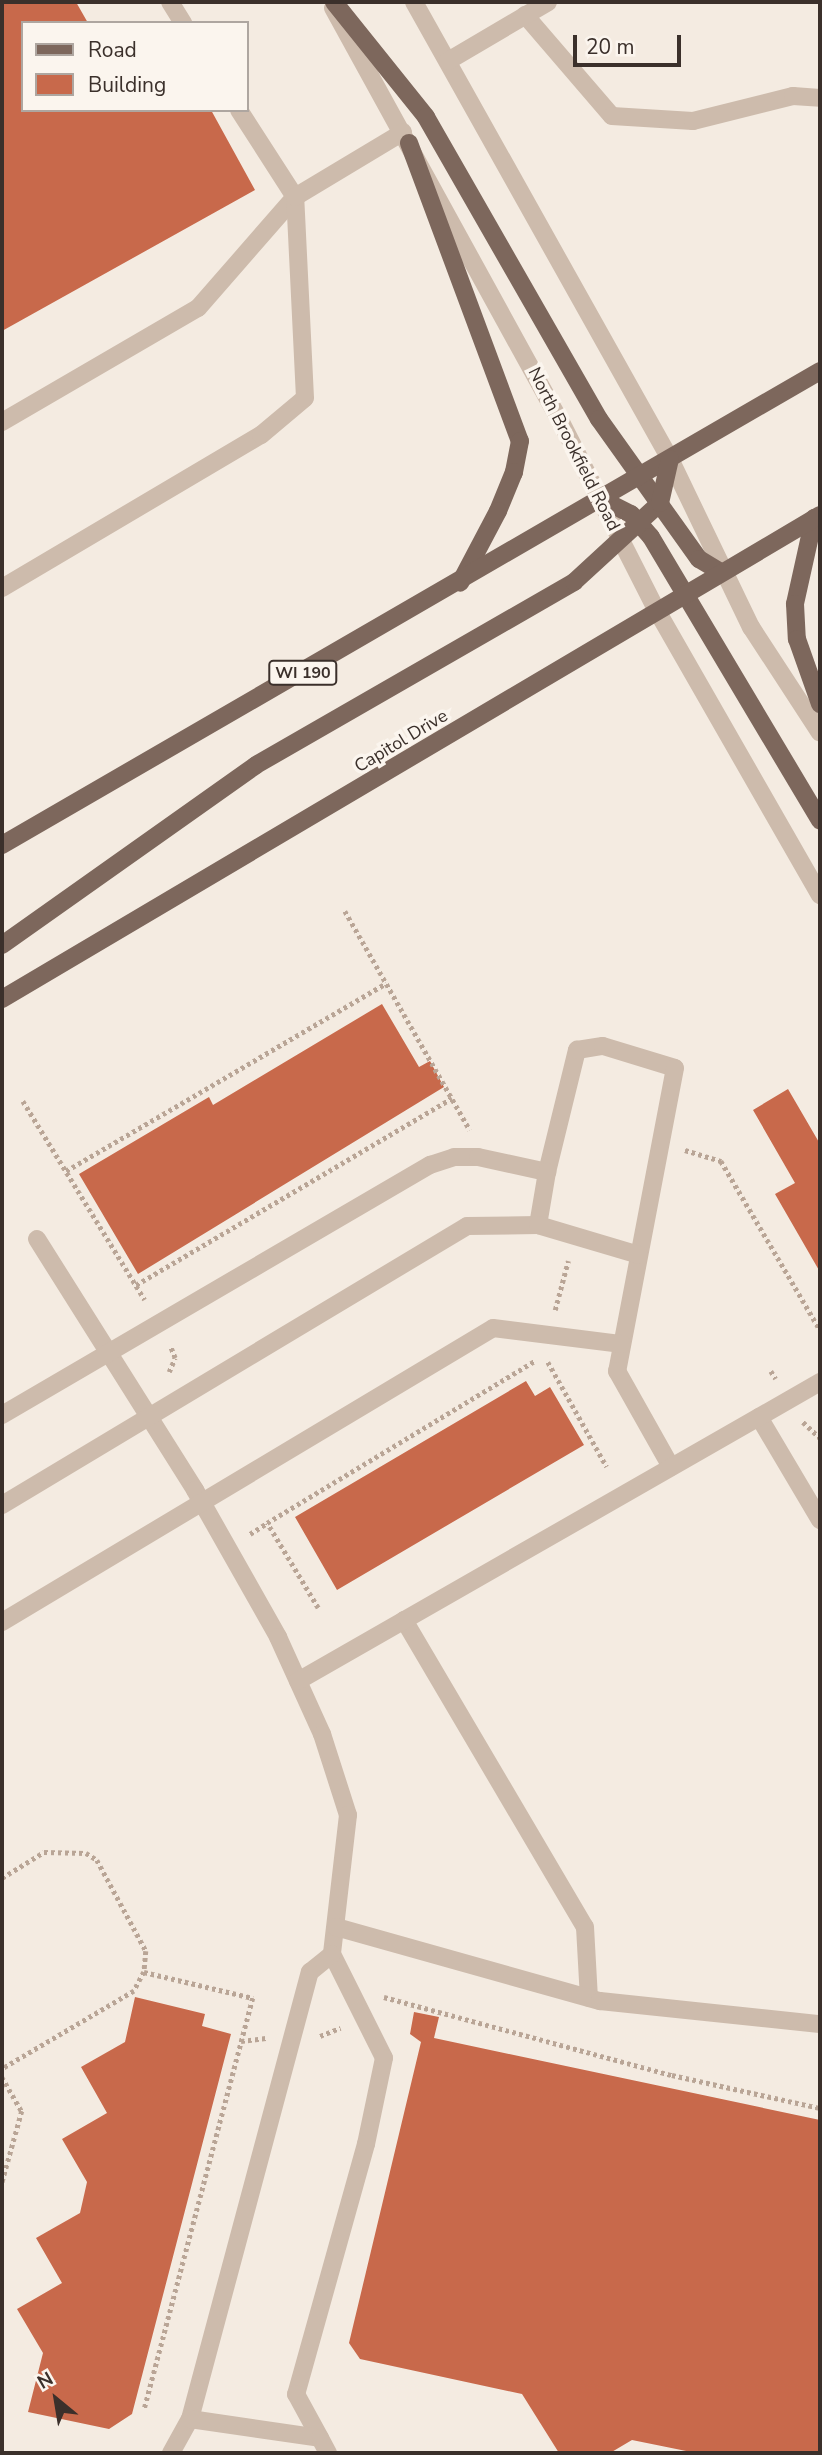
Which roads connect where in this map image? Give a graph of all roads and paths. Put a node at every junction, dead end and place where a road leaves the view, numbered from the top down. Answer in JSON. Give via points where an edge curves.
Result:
{"nodes":[{"id":1,"x":170,"y":2,"type":"edge"},
{"id":2,"x":332,"y":2,"type":"edge"},
{"id":3,"x":414,"y":2,"type":"edge"},
{"id":4,"x":548,"y":2,"type":"edge"},
{"id":5,"x":525,"y":15,"type":"junction"},
{"id":6,"x":182,"y":21,"type":"edge"},
{"id":7,"x":448,"y":61,"type":"junction"},
{"id":8,"x":820,"y":98,"type":"edge"},
{"id":9,"x":240,"y":112,"type":"edge"},
{"id":10,"x":406,"y":137,"type":"junction"},
{"id":11,"x":295,"y":197,"type":"junction"},
{"id":12,"x":820,"y":371,"type":"edge"},
{"id":13,"x":2,"y":422,"type":"edge"},
{"id":14,"x":670,"y":459,"type":"junction"},
{"id":15,"x":641,"y":476,"type":"junction"},
{"id":16,"x":603,"y":500,"type":"junction"},
{"id":17,"x":660,"y":503,"type":"junction"},
{"id":18,"x":817,"y":517,"type":"edge"},
{"id":19,"x":641,"y":525,"type":"junction"},
{"id":20,"x":622,"y":542,"type":"junction"},
{"id":21,"x":721,"y":572,"type":"junction"},
{"id":22,"x":460,"y":583,"type":"junction"},
{"id":23,"x":2,"y":588,"type":"edge"},
{"id":24,"x":687,"y":592,"type":"junction"},
{"id":25,"x":656,"y":610,"type":"junction"},
{"id":26,"x":820,"y":704,"type":"edge"},
{"id":27,"x":820,"y":733,"type":"edge"},
{"id":28,"x":820,"y":821,"type":"edge"},
{"id":29,"x":2,"y":845,"type":"edge"},
{"id":30,"x":820,"y":895,"type":"edge"},
{"id":31,"x":345,"y":911,"type":"dead end"},
{"id":32,"x":2,"y":945,"type":"edge"},
{"id":33,"x":386,"y":983,"type":"junction"},
{"id":34,"x":2,"y":999,"type":"edge"},
{"id":35,"x":452,"y":1098,"type":"junction"},
{"id":36,"x":23,"y":1101,"type":"dead end"},
{"id":37,"x":661,"y":1143,"type":"junction"},
{"id":38,"x":486,"y":1159,"type":"junction"},
{"id":39,"x":66,"y":1171,"type":"junction"},
{"id":40,"x":547,"y":1172,"type":"junction"},
{"id":41,"x":538,"y":1226,"type":"junction"},
{"id":42,"x":574,"y":1236,"type":"junction"},
{"id":43,"x":37,"y":1239,"type":"dead end"},
{"id":44,"x":639,"y":1255,"type":"junction"},
{"id":45,"x":136,"y":1286,"type":"junction"},
{"id":46,"x":159,"y":1325,"type":"junction"},
{"id":47,"x":820,"y":1330,"type":"edge"},
{"id":48,"x":549,"y":1335,"type":"junction"},
{"id":49,"x":622,"y":1344,"type":"junction"},
{"id":50,"x":109,"y":1354,"type":"junction"},
{"id":51,"x":820,"y":1382,"type":"edge"},
{"id":52,"x":138,"y":1399,"type":"junction"},
{"id":53,"x":2,"y":1415,"type":"edge"},
{"id":54,"x":149,"y":1417,"type":"junction"},
{"id":55,"x":759,"y":1417,"type":"junction"},
{"id":56,"x":671,"y":1467,"type":"junction"},
{"id":57,"x":607,"y":1468,"type":"dead end"},
{"id":58,"x":202,"y":1502,"type":"junction"},
{"id":59,"x":2,"y":1505,"type":"edge"},
{"id":60,"x":820,"y":1520,"type":"edge"},
{"id":61,"x":318,"y":1608,"type":"dead end"},
{"id":62,"x":404,"y":1620,"type":"junction"},
{"id":63,"x":2,"y":1622,"type":"edge"},
{"id":64,"x":298,"y":1681,"type":"junction"},
{"id":65,"x":2,"y":1878,"type":"edge"},
{"id":66,"x":336,"y":1927,"type":"junction"},
{"id":67,"x":332,"y":1954,"type":"junction"},
{"id":68,"x":144,"y":1972,"type":"junction"},
{"id":69,"x":589,"y":1998,"type":"junction"},
{"id":70,"x":362,"y":2013,"type":"junction"},
{"id":71,"x":820,"y":2024,"type":"edge"},
{"id":72,"x":292,"y":2036,"type":"junction"},
{"id":73,"x":242,"y":2041,"type":"junction"},
{"id":74,"x":2,"y":2069,"type":"edge"},
{"id":75,"x":2,"y":2077,"type":"edge"},
{"id":76,"x":820,"y":2108,"type":"edge"},
{"id":77,"x":2,"y":2183,"type":"edge"},
{"id":78,"x":145,"y":2408,"type":"dead end"},
{"id":79,"x":190,"y":2419,"type":"junction"},
{"id":80,"x":324,"y":2446,"type":"edge"},
{"id":81,"x":171,"y":2453,"type":"edge"}],
"edges":[{"from":1,"to":6,"type":"street"},
{"from":2,"to":10,"type":"street","name":"North Brookfield Road"},
{"from":2,"to":15,"type":"main road","via":[[426,117],[599,419]]},
{"from":3,"to":7,"type":"street"},
{"from":4,"to":5,"type":"street"},
{"from":5,"to":7,"type":"street"},
{"from":5,"to":8,"type":"street","via":[[612,116],[693,121],[793,96]]},
{"from":7,"to":14,"type":"street"},
{"from":9,"to":11,"type":"street"},
{"from":10,"to":11,"type":"street"},
{"from":10,"to":16,"type":"street","name":"North Brookfield Road"},
{"from":10,"to":22,"type":"main road","via":[[520,441],[509,485]]},
{"from":11,"to":13,"type":"street","via":[[198,309]]},
{"from":11,"to":23,"type":"street","via":[[305,398],[261,435]]},
{"from":12,"to":14,"type":"main road","number":"WI 190"},
{"from":14,"to":15,"type":"main road","number":"WI 190"},
{"from":14,"to":17,"type":"main road"},
{"from":14,"to":21,"type":"street"},
{"from":15,"to":16,"type":"main road","number":"WI 190"},
{"from":15,"to":17,"type":"main road"},
{"from":16,"to":19,"type":"main road","via":[[631,514]]},
{"from":16,"to":20,"type":"street","name":"North Brookfield Road"},
{"from":16,"to":22,"type":"main road","number":"WI 190"},
{"from":17,"to":19,"type":"main road"},
{"from":17,"to":21,"type":"main road","via":[[699,559]]},
{"from":18,"to":21,"type":"main road","name":"Capitol Drive"},
{"from":18,"to":26,"type":"main road","via":[[795,604],[797,639]]},
{"from":19,"to":20,"type":"main road"},
{"from":19,"to":24,"type":"main road"},
{"from":20,"to":25,"type":"street","name":"North Brookfield Road"},
{"from":20,"to":32,"type":"main road","via":[[574,582],[256,765]]},
{"from":21,"to":24,"type":"main road","name":"Capitol Drive"},
{"from":21,"to":27,"type":"street"},
{"from":22,"to":29,"type":"main road","number":"WI 190"},
{"from":24,"to":25,"type":"main road","name":"Capitol Drive"},
{"from":24,"to":28,"type":"main road"},
{"from":25,"to":30,"type":"street","name":"North Brookfield Road"},
{"from":25,"to":34,"type":"main road","name":"Capitol Drive"},
{"from":31,"to":33,"type":"path"},
{"from":33,"to":35,"type":"path"},
{"from":33,"to":39,"type":"path"},
{"from":35,"to":38,"type":"path"},
{"from":35,"to":45,"type":"path"},
{"from":36,"to":39,"type":"path"},
{"from":37,"to":40,"type":"street","via":[[675,1068],[589,1045],[577,1050],[571,1061]]},
{"from":37,"to":44,"type":"street"},
{"from":37,"to":47,"type":"path","via":[[721,1161]]},
{"from":38,"to":40,"type":"street"},
{"from":38,"to":46,"type":"street","via":[[454,1157],[430,1165]]},
{"from":39,"to":45,"type":"path"},
{"from":40,"to":41,"type":"street"},
{"from":41,"to":42,"type":"street"},
{"from":41,"to":54,"type":"street","via":[[467,1226]]},
{"from":42,"to":44,"type":"street"},
{"from":42,"to":48,"type":"path"},
{"from":43,"to":50,"type":"street"},
{"from":44,"to":49,"type":"street"},
{"from":45,"to":46,"type":"path"},
{"from":46,"to":50,"type":"street"},
{"from":46,"to":52,"type":"path","via":[[175,1358],[166,1380]]},
{"from":48,"to":49,"type":"street"},
{"from":48,"to":58,"type":"street","via":[[493,1328]]},
{"from":49,"to":56,"type":"street","via":[[617,1371]]},
{"from":50,"to":52,"type":"street"},
{"from":50,"to":53,"type":"street"},
{"from":51,"to":55,"type":"street"},
{"from":52,"to":54,"type":"street"},
{"from":54,"to":58,"type":"street"},
{"from":54,"to":59,"type":"street"},
{"from":55,"to":56,"type":"street"},
{"from":55,"to":60,"type":"street"},
{"from":56,"to":62,"type":"street"},
{"from":57,"to":61,"type":"path","via":[[544,1355],[267,1523]]},
{"from":58,"to":63,"type":"street"},
{"from":58,"to":64,"type":"street"},
{"from":62,"to":64,"type":"street"},
{"from":62,"to":69,"type":"street","via":[[585,1927]]},
{"from":64,"to":66,"type":"street","via":[[348,1815]]},
{"from":65,"to":68,"type":"path","via":[[44,1852],[86,1853],[97,1860],[146,1951]]},
{"from":66,"to":67,"type":"street"},
{"from":66,"to":69,"type":"street"},
{"from":67,"to":70,"type":"street"},
{"from":67,"to":72,"type":"street","via":[[310,1972]]},
{"from":68,"to":73,"type":"path","via":[[253,1998]]},
{"from":68,"to":74,"type":"path","via":[[134,1991]]},
{"from":69,"to":71,"type":"street"},
{"from":70,"to":72,"type":"path","via":[[329,2036]]},
{"from":70,"to":76,"type":"path","via":[[385,1996],[672,2075]]},
{"from":70,"to":80,"type":"street","via":[[384,2058],[366,2144],[296,2394]]},
{"from":72,"to":73,"type":"path"},
{"from":72,"to":79,"type":"street"},
{"from":73,"to":78,"type":"path"},
{"from":75,"to":77,"type":"path","via":[[22,2111]]},
{"from":79,"to":80,"type":"street"},
{"from":79,"to":81,"type":"street"}]}
